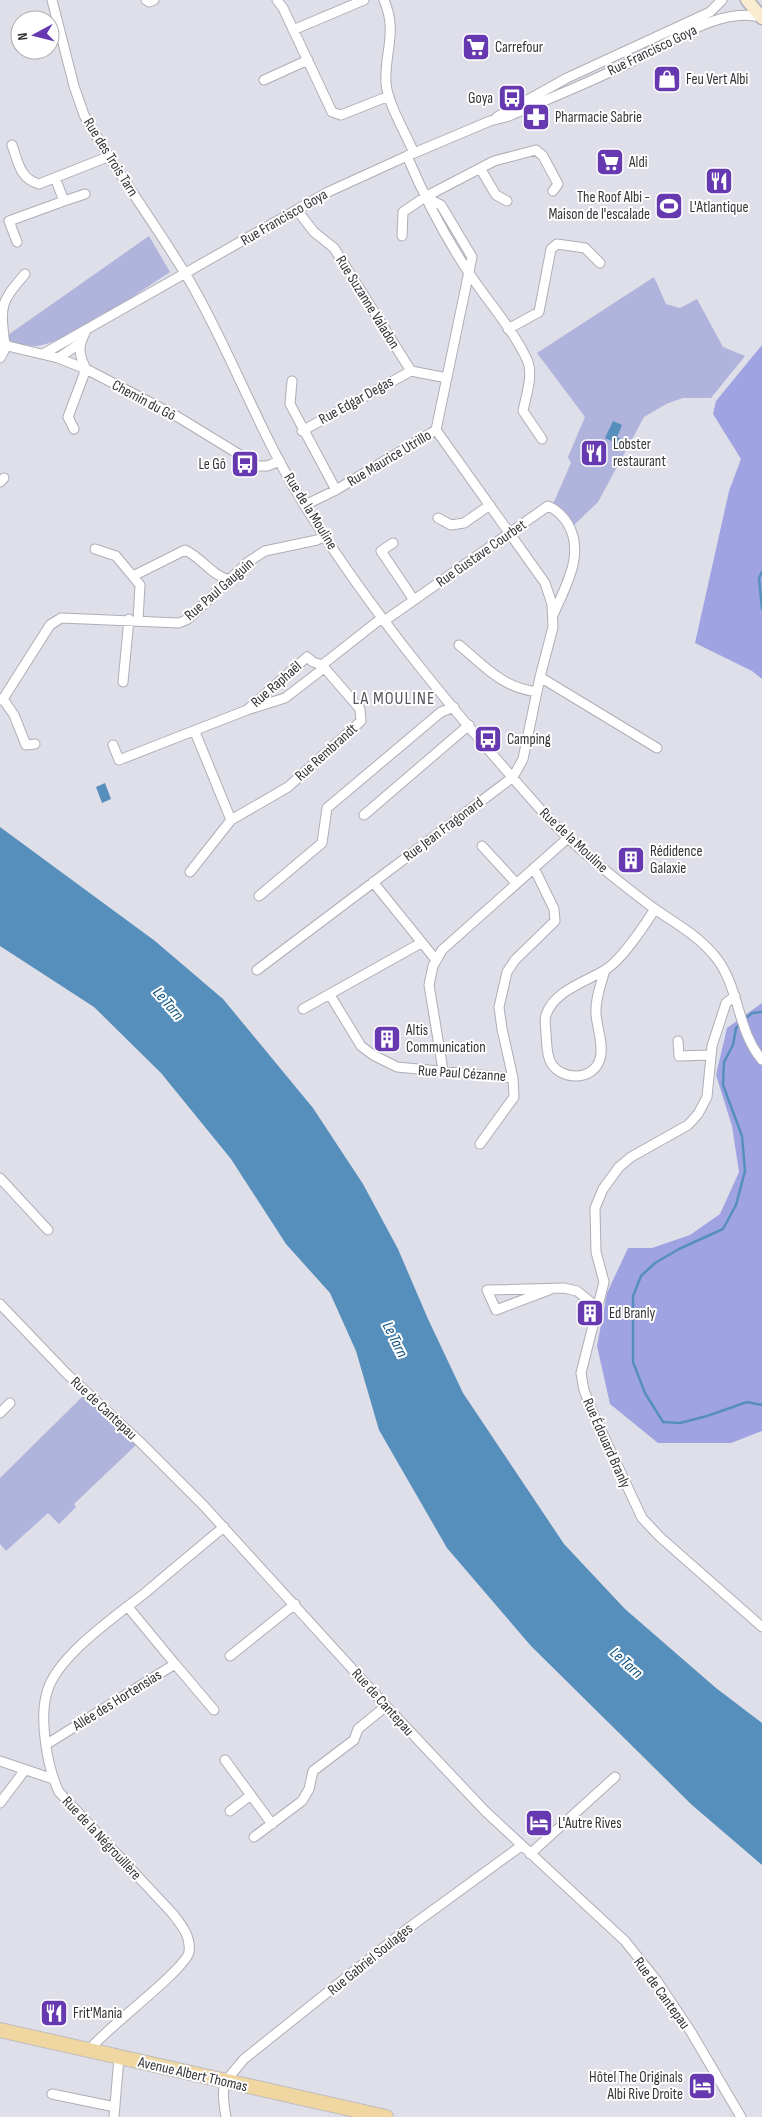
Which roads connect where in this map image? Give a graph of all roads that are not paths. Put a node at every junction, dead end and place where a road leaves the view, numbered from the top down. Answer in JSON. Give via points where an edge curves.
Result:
{"nodes":[{"id":1,"x":52,"y":0,"type":"edge"},
{"id":2,"x":146,"y":0,"type":"edge"},
{"id":3,"x":154,"y":0,"type":"edge"},
{"id":4,"x":277,"y":0,"type":"edge"},
{"id":5,"x":364,"y":0,"type":"edge"},
{"id":6,"x":384,"y":0,"type":"edge"},
{"id":7,"x":722,"y":0,"type":"edge"},
{"id":8,"x":747,"y":0,"type":"edge"},
{"id":9,"x":761,"y":18,"type":"edge"},
{"id":10,"x":294,"y":30,"type":"junction"},
{"id":11,"x":308,"y":60,"type":"junction"},
{"id":12,"x":264,"y":80,"type":"dead end"},
{"id":13,"x":389,"y":96,"type":"junction"},
{"id":14,"x":490,"y":121,"type":"junction"},
{"id":15,"x":12,"y":145,"type":"dead end"},
{"id":16,"x":411,"y":154,"type":"junction"},
{"id":17,"x":110,"y":156,"type":"junction"},
{"id":18,"x":480,"y":168,"type":"junction"},
{"id":19,"x":55,"y":178,"type":"junction"},
{"id":20,"x":553,"y":191,"type":"dead end"},
{"id":21,"x":85,"y":194,"type":"dead end"},
{"id":22,"x":425,"y":197,"type":"junction"},
{"id":23,"x":64,"y":200,"type":"junction"},
{"id":24,"x":507,"y":201,"type":"dead end"},
{"id":25,"x":297,"y":210,"type":"junction"},
{"id":26,"x":402,"y":236,"type":"dead end"},
{"id":27,"x":17,"y":242,"type":"dead end"},
{"id":28,"x":600,"y":263,"type":"dead end"},
{"id":29,"x":468,"y":272,"type":"junction"},
{"id":30,"x":26,"y":274,"type":"dead end"},
{"id":31,"x":186,"y":275,"type":"junction"},
{"id":32,"x":508,"y":329,"type":"junction"},
{"id":33,"x":86,"y":331,"type":"junction"},
{"id":34,"x":4,"y":344,"type":"edge"},
{"id":35,"x":79,"y":344,"type":"junction"},
{"id":36,"x":42,"y":354,"type":"junction"},
{"id":37,"x":0,"y":358,"type":"edge"},
{"id":38,"x":58,"y":358,"type":"junction"},
{"id":39,"x":86,"y":369,"type":"junction"},
{"id":40,"x":411,"y":371,"type":"junction"},
{"id":41,"x":447,"y":378,"type":"junction"},
{"id":42,"x":292,"y":381,"type":"dead end"},
{"id":43,"x":74,"y":429,"type":"dead end"},
{"id":44,"x":302,"y":430,"type":"junction"},
{"id":45,"x":436,"y":430,"type":"junction"},
{"id":46,"x":542,"y":439,"type":"dead end"},
{"id":47,"x":280,"y":462,"type":"junction"},
{"id":48,"x":336,"y":490,"type":"junction"},
{"id":49,"x":304,"y":505,"type":"junction"},
{"id":50,"x":490,"y":505,"type":"junction"},
{"id":51,"x":438,"y":518,"type":"dead end"},
{"id":52,"x":509,"y":532,"type":"junction"},
{"id":53,"x":325,"y":536,"type":"junction"},
{"id":54,"x":393,"y":543,"type":"dead end"},
{"id":55,"x":94,"y":549,"type":"dead end"},
{"id":56,"x":133,"y":576,"type":"junction"},
{"id":57,"x":229,"y":580,"type":"junction"},
{"id":58,"x":414,"y":600,"type":"junction"},
{"id":59,"x":553,"y":617,"type":"junction"},
{"id":60,"x":128,"y":620,"type":"junction"},
{"id":61,"x":138,"y":620,"type":"junction"},
{"id":62,"x":382,"y":620,"type":"junction"},
{"id":63,"x":459,"y":645,"type":"dead end"},
{"id":64,"x":323,"y":666,"type":"junction"},
{"id":65,"x":540,"y":678,"type":"junction"},
{"id":66,"x":123,"y":682,"type":"dead end"},
{"id":67,"x":537,"y":692,"type":"junction"},
{"id":68,"x":1,"y":699,"type":"edge"},
{"id":69,"x":454,"y":707,"type":"junction"},
{"id":70,"x":247,"y":710,"type":"junction"},
{"id":71,"x":469,"y":725,"type":"junction"},
{"id":72,"x":195,"y":732,"type":"junction"},
{"id":73,"x":35,"y":744,"type":"dead end"},
{"id":74,"x":113,"y":745,"type":"dead end"},
{"id":75,"x":657,"y":748,"type":"dead end"},
{"id":76,"x":513,"y":777,"type":"junction"},
{"id":77,"x":364,"y":815,"type":"dead end"},
{"id":78,"x":231,"y":820,"type":"junction"},
{"id":79,"x":569,"y":837,"type":"junction"},
{"id":80,"x":482,"y":846,"type":"dead end"},
{"id":81,"x":534,"y":868,"type":"junction"},
{"id":82,"x":190,"y":872,"type":"dead end"},
{"id":83,"x":373,"y":882,"type":"junction"},
{"id":84,"x":516,"y":883,"type":"junction"},
{"id":85,"x":259,"y":896,"type":"dead end"},
{"id":86,"x":654,"y":908,"type":"junction"},
{"id":87,"x":420,"y":943,"type":"junction"},
{"id":88,"x":436,"y":960,"type":"junction"},
{"id":89,"x":257,"y":970,"type":"dead end"},
{"id":90,"x":605,"y":970,"type":"junction"},
{"id":91,"x":330,"y":995,"type":"junction"},
{"id":92,"x":735,"y":996,"type":"junction"},
{"id":93,"x":303,"y":1009,"type":"dead end"},
{"id":94,"x":678,"y":1041,"type":"dead end"},
{"id":95,"x":710,"y":1055,"type":"junction"},
{"id":96,"x":762,"y":1060,"type":"edge"},
{"id":97,"x":443,"y":1070,"type":"junction"},
{"id":98,"x":513,"y":1078,"type":"junction"},
{"id":99,"x":480,"y":1144,"type":"dead end"},
{"id":100,"x":0,"y":1178,"type":"edge"},
{"id":101,"x":48,"y":1230,"type":"dead end"},
{"id":102,"x":554,"y":1288,"type":"junction"},
{"id":103,"x":0,"y":1304,"type":"edge"},
{"id":104,"x":598,"y":1308,"type":"junction"},
{"id":105,"x":10,"y":1403,"type":"dead end"},
{"id":106,"x":0,"y":1413,"type":"edge"},
{"id":107,"x":224,"y":1527,"type":"junction"},
{"id":108,"x":295,"y":1604,"type":"junction"},
{"id":109,"x":128,"y":1606,"type":"junction"},
{"id":110,"x":762,"y":1627,"type":"edge"},
{"id":111,"x":230,"y":1656,"type":"dead end"},
{"id":112,"x":175,"y":1664,"type":"junction"},
{"id":113,"x":386,"y":1706,"type":"junction"},
{"id":114,"x":214,"y":1710,"type":"dead end"},
{"id":115,"x":47,"y":1744,"type":"junction"},
{"id":116,"x":0,"y":1760,"type":"edge"},
{"id":117,"x":225,"y":1760,"type":"dead end"},
{"id":118,"x":25,"y":1770,"type":"junction"},
{"id":119,"x":616,"y":1777,"type":"dead end"},
{"id":120,"x":53,"y":1779,"type":"junction"},
{"id":121,"x":251,"y":1795,"type":"junction"},
{"id":122,"x":0,"y":1802,"type":"edge"},
{"id":123,"x":230,"y":1811,"type":"dead end"},
{"id":124,"x":272,"y":1824,"type":"junction"},
{"id":125,"x":254,"y":1837,"type":"dead end"},
{"id":126,"x":521,"y":1846,"type":"junction"},
{"id":127,"x":530,"y":1854,"type":"junction"},
{"id":128,"x":0,"y":2030,"type":"edge"},
{"id":129,"x":88,"y":2051,"type":"junction"},
{"id":130,"x":119,"y":2056,"type":"junction"},
{"id":131,"x":225,"y":2081,"type":"junction"},
{"id":132,"x":52,"y":2094,"type":"dead end"},
{"id":133,"x":115,"y":2107,"type":"junction"},
{"id":134,"x":114,"y":2117,"type":"edge"},
{"id":135,"x":226,"y":2117,"type":"edge"},
{"id":136,"x":386,"y":2117,"type":"edge"},
{"id":137,"x":741,"y":2117,"type":"edge"}],
"edges":[{"from":1,"to":17,"type":"street","name":"Rue des Trois Tarn","via":[[84,115]]},
{"from":2,"to":3,"type":"street"},
{"from":4,"to":10,"type":"street"},
{"from":5,"to":10,"type":"street"},
{"from":6,"to":13,"type":"street","via":[[392,33],[386,86]]},
{"from":7,"to":14,"type":"street","name":"Rue Francisco Goya","via":[[710,12],[567,78]]},
{"from":8,"to":9,"type":"main road"},
{"from":9,"to":14,"type":"street","name":"Rue Francisco Goya","via":[[741,14],[705,24],[625,65]]},
{"from":10,"to":11,"type":"street"},
{"from":11,"to":12,"type":"street"},
{"from":11,"to":13,"type":"street","via":[[332,112],[340,115]]},
{"from":13,"to":16,"type":"street"},
{"from":14,"to":16,"type":"street","name":"Rue Francisco Goya"},
{"from":15,"to":19,"type":"street","via":[[23,175],[29,181],[39,184]]},
{"from":16,"to":22,"type":"street"},
{"from":16,"to":25,"type":"street","name":"Rue Francisco Goya"},
{"from":17,"to":19,"type":"street"},
{"from":17,"to":31,"type":"street","name":"Rue des Trois Tarn"},
{"from":18,"to":20,"type":"street","via":[[494,160],[536,150],[543,156],[558,184]]},
{"from":18,"to":22,"type":"street"},
{"from":18,"to":24,"type":"street","via":[[496,195]]},
{"from":19,"to":23,"type":"street"},
{"from":21,"to":23,"type":"street"},
{"from":22,"to":26,"type":"street","via":[[403,212]]},
{"from":22,"to":29,"type":"street"},
{"from":23,"to":27,"type":"street","via":[[10,222]]},
{"from":25,"to":31,"type":"street","name":"Rue Francisco Goya"},
{"from":25,"to":40,"type":"street","name":"Rue Suzanne Valadon","via":[[314,232],[334,248]]},
{"from":28,"to":32,"type":"street","via":[[585,248],[557,244],[551,249],[539,312]]},
{"from":29,"to":32,"type":"street"},
{"from":29,"to":41,"type":"street","name":"Rue Maurice Utrillo"},
{"from":30,"to":34,"type":"street","via":[[2,301],[0,313]]},
{"from":31,"to":33,"type":"street","name":"Rue Francisco Goya"},
{"from":31,"to":47,"type":"street","name":"Rue de la Mouline"},
{"from":32,"to":46,"type":"street","via":[[528,363],[530,373],[523,411]]},
{"from":33,"to":35,"type":"street"},
{"from":33,"to":36,"type":"street","name":"Rue Francisco Goya"},
{"from":34,"to":36,"type":"street","name":"Chemin du Gô"},
{"from":34,"to":37,"type":"street"},
{"from":35,"to":38,"type":"street"},
{"from":35,"to":39,"type":"street","via":[[79,355]]},
{"from":36,"to":38,"type":"street","name":"Chemin du Gô"},
{"from":38,"to":39,"type":"street","name":"Chemin du Gô"},
{"from":39,"to":43,"type":"street","via":[[68,417]]},
{"from":39,"to":47,"type":"street","name":"Chemin du Gô","via":[[178,417],[258,466]]},
{"from":40,"to":41,"type":"street"},
{"from":40,"to":44,"type":"street","name":"Rue Edgar Degas"},
{"from":41,"to":45,"type":"street","name":"Rue Maurice Utrillo"},
{"from":42,"to":44,"type":"street","via":[[290,404]]},
{"from":44,"to":48,"type":"street"},
{"from":45,"to":48,"type":"street","name":"Rue Maurice Utrillo"},
{"from":45,"to":50,"type":"street"},
{"from":47,"to":49,"type":"street","name":"Rue de la Mouline"},
{"from":48,"to":49,"type":"street","name":"Rue Maurice Utrillo"},
{"from":49,"to":53,"type":"street","name":"Rue de la Mouline"},
{"from":50,"to":51,"type":"street","via":[[464,523],[451,526]]},
{"from":50,"to":52,"type":"street"},
{"from":52,"to":58,"type":"street","name":"Rue Gustave Courbet"},
{"from":52,"to":59,"type":"street","via":[[545,583]]},
{"from":52,"to":59,"type":"street","name":"Rue Gustave Courbet","via":[[548,506],[565,519],[576,544],[570,577]]},
{"from":53,"to":57,"type":"street","name":"Rue Paul Gauguin","via":[[264,551]]},
{"from":53,"to":62,"type":"street","name":"Rue de la Mouline"},
{"from":54,"to":58,"type":"street","via":[[381,551]]},
{"from":55,"to":56,"type":"street","via":[[116,556]]},
{"from":56,"to":57,"type":"street","via":[[185,550],[219,577]]},
{"from":56,"to":61,"type":"street","via":[[140,585]]},
{"from":57,"to":61,"type":"street","name":"Rue Paul Gauguin","via":[[188,619],[179,623]]},
{"from":58,"to":62,"type":"street","name":"Rue Gustave Courbet"},
{"from":59,"to":65,"type":"street"},
{"from":60,"to":61,"type":"street","name":"Rue Paul Gauguin"},
{"from":60,"to":66,"type":"street"},
{"from":60,"to":68,"type":"street","name":"Rue Paul Gauguin","via":[[61,618],[45,633]]},
{"from":62,"to":64,"type":"street","name":"Rue Raphaël"},
{"from":62,"to":69,"type":"street","name":"Rue de la Mouline"},
{"from":63,"to":67,"type":"street","via":[[504,683]]},
{"from":64,"to":70,"type":"street","via":[[285,698]]},
{"from":64,"to":70,"type":"street","name":"Rue Raphaël","via":[[307,658]]},
{"from":64,"to":78,"type":"street","name":"Rue Rembrandt","via":[[360,709],[361,721],[288,787]]},
{"from":65,"to":67,"type":"street"},
{"from":65,"to":75,"type":"street"},
{"from":67,"to":76,"type":"street","via":[[523,759]]},
{"from":68,"to":73,"type":"street","name":"Rue Paul Gauguin","via":[[14,715],[26,745]]},
{"from":69,"to":71,"type":"street","name":"Rue de la Mouline"},
{"from":69,"to":85,"type":"street","via":[[441,712],[327,808],[322,844]]},
{"from":70,"to":72,"type":"street","name":"Rue Raphaël"},
{"from":71,"to":76,"type":"street","name":"Rue de la Mouline"},
{"from":71,"to":77,"type":"street"},
{"from":72,"to":74,"type":"street","name":"Rue Raphaël","via":[[118,760]]},
{"from":72,"to":78,"type":"street"},
{"from":76,"to":79,"type":"street","name":"Rue de la Mouline"},
{"from":76,"to":83,"type":"street","name":"Rue Jean Fragonard"},
{"from":78,"to":82,"type":"street","name":"Rue Rembrandt"},
{"from":79,"to":81,"type":"street"},
{"from":79,"to":86,"type":"street","name":"Rue de la Mouline"},
{"from":80,"to":84,"type":"street"},
{"from":81,"to":84,"type":"street"},
{"from":81,"to":98,"type":"street","name":"Rue Paul Cézanne","via":[[554,909],[556,921],[515,960],[502,988],[502,1029]]},
{"from":83,"to":87,"type":"street"},
{"from":83,"to":89,"type":"street","name":"Rue Jean Fragonard"},
{"from":84,"to":88,"type":"street","via":[[442,950]]},
{"from":86,"to":90,"type":"street","via":[[623,952]]},
{"from":86,"to":92,"type":"street","name":"Rue de la Mouline","via":[[696,938],[716,958]]},
{"from":87,"to":88,"type":"street"},
{"from":87,"to":91,"type":"street"},
{"from":88,"to":97,"type":"street","via":[[429,985]]},
{"from":90,"to":90,"type":"street","via":[[560,996],[545,1016],[548,1053],[551,1063],[560,1073],[577,1077],[591,1072],[600,1060],[596,1014],[597,996]]},
{"from":91,"to":93,"type":"street"},
{"from":91,"to":97,"type":"street","name":"Rue Paul Cézanne","via":[[361,1046],[373,1055],[397,1067]]},
{"from":92,"to":95,"type":"street","name":"Rue Édouard Branly","via":[[723,1010]]},
{"from":92,"to":96,"type":"street","name":"Rue de la Mouline","via":[[751,1047]]},
{"from":94,"to":95,"type":"street","via":[[679,1056]]},
{"from":95,"to":104,"type":"street","name":"Rue Édouard Branly","via":[[707,1097],[698,1114],[688,1125],[631,1157],[603,1189],[595,1208],[596,1252],[604,1282]]},
{"from":97,"to":98,"type":"street","name":"Rue Paul Cézanne"},
{"from":98,"to":99,"type":"street","via":[[514,1097]]},
{"from":100,"to":101,"type":"street"},
{"from":102,"to":102,"type":"street","via":[[497,1290],[487,1290],[496,1310]]},
{"from":102,"to":104,"type":"street","via":[[577,1292]]},
{"from":103,"to":107,"type":"street","name":"Rue de Cantepau"},
{"from":104,"to":110,"type":"street","name":"Rue Édouard Branly","via":[[581,1373],[584,1390],[636,1508],[660,1537]]},
{"from":105,"to":106,"type":"street"},
{"from":107,"to":108,"type":"street","name":"Rue de Cantepau"},
{"from":107,"to":109,"type":"street","name":"Rue de la Négrouillère"},
{"from":108,"to":111,"type":"street"},
{"from":108,"to":113,"type":"street","name":"Rue de Cantepau"},
{"from":109,"to":112,"type":"street","name":"Allée des Hortensias"},
{"from":109,"to":115,"type":"street","name":"Rue de la Négrouillère","via":[[83,1643],[55,1673],[42,1715]]},
{"from":112,"to":114,"type":"street"},
{"from":112,"to":115,"type":"street","name":"Allée des Hortensias"},
{"from":113,"to":124,"type":"street","via":[[358,1729],[354,1740],[313,1771],[310,1789],[302,1801]]},
{"from":113,"to":126,"type":"street","name":"Rue de Cantepau"},
{"from":115,"to":120,"type":"street","name":"Rue de la Négrouillère"},
{"from":116,"to":118,"type":"street"},
{"from":117,"to":121,"type":"street"},
{"from":118,"to":120,"type":"street"},
{"from":118,"to":122,"type":"street"},
{"from":119,"to":127,"type":"street"},
{"from":120,"to":129,"type":"street","name":"Rue de la Négrouillère","via":[[59,1792],[188,1934],[189,1953],[180,1968],[115,2023]]},
{"from":121,"to":123,"type":"street"},
{"from":121,"to":124,"type":"street"},
{"from":124,"to":125,"type":"street"},
{"from":126,"to":127,"type":"street","name":"Rue de Cantepau"},
{"from":126,"to":131,"type":"street","name":"Rue Gabriel Soulages","via":[[403,1932],[244,2059]]},
{"from":127,"to":137,"type":"street","name":"Rue de Cantepau","via":[[588,1905],[657,1981]]},
{"from":128,"to":129,"type":"main road","name":"Avenue Albert Thomas"},
{"from":129,"to":130,"type":"main road","name":"Avenue Albert Thomas"},
{"from":130,"to":131,"type":"main road","name":"Avenue Albert Thomas"},
{"from":130,"to":133,"type":"street"},
{"from":131,"to":135,"type":"street","via":[[222,2094]]},
{"from":131,"to":136,"type":"main road","name":"Avenue Albert Thomas"},
{"from":132,"to":133,"type":"street"},
{"from":133,"to":134,"type":"street"}]}
